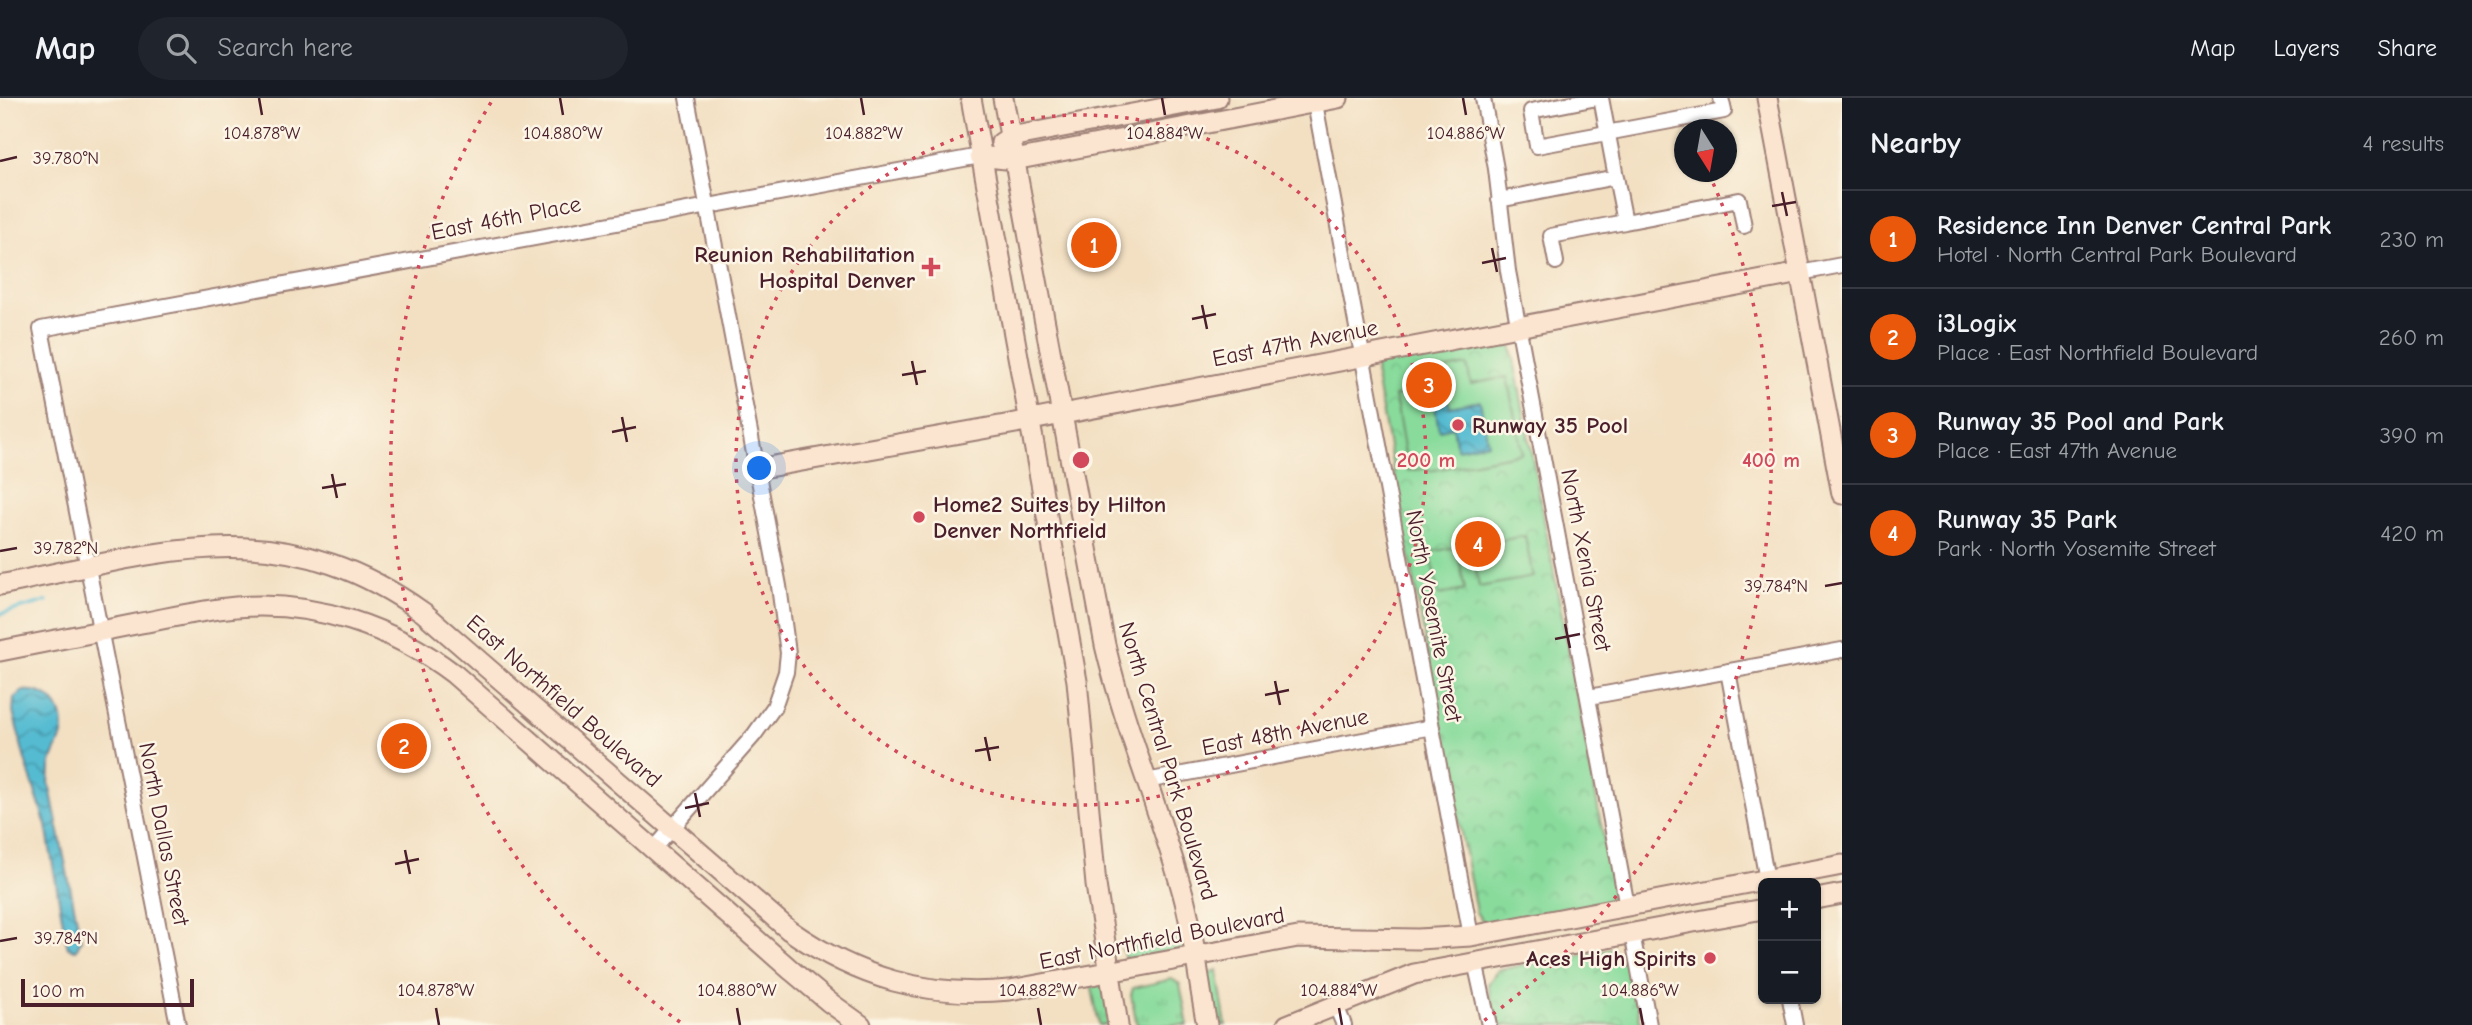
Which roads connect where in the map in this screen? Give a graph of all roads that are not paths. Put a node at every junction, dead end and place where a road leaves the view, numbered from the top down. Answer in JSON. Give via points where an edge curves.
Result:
{"nodes":[{"id":1,"x":687,"y":98,"type":"edge"},
{"id":2,"x":971,"y":98,"type":"edge"},
{"id":3,"x":1003,"y":98,"type":"edge"},
{"id":4,"x":1217,"y":98,"type":"edge"},
{"id":5,"x":1338,"y":98,"type":"edge"},
{"id":6,"x":1483,"y":98,"type":"edge"},
{"id":7,"x":1599,"y":98,"type":"edge"},
{"id":8,"x":1721,"y":98,"type":"edge"},
{"id":9,"x":1767,"y":98,"type":"edge"},
{"id":10,"x":1314,"y":100,"type":"edge"},
{"id":11,"x":1608,"y":133,"type":"junction"},
{"id":12,"x":1010,"y":137,"type":"junction"},
{"id":13,"x":980,"y":156,"type":"junction"},
{"id":14,"x":1014,"y":160,"type":"junction"},
{"id":15,"x":1616,"y":177,"type":"junction"},
{"id":16,"x":1499,"y":200,"type":"junction"},
{"id":17,"x":707,"y":205,"type":"junction"},
{"id":18,"x":1625,"y":222,"type":"junction"},
{"id":19,"x":1744,"y":226,"type":"dead end"},
{"id":20,"x":1556,"y":262,"type":"dead end"},
{"id":21,"x":1842,"y":265,"type":"edge"},
{"id":22,"x":1800,"y":273,"type":"junction"},
{"id":23,"x":1518,"y":326,"type":"junction"},
{"id":24,"x":1362,"y":355,"type":"junction"},
{"id":25,"x":1062,"y":414,"type":"junction"},
{"id":26,"x":1029,"y":421,"type":"junction"},
{"id":27,"x":757,"y":469,"type":"junction"},
{"id":28,"x":1842,"y":494,"type":"edge"},
{"id":29,"x":87,"y":568,"type":"junction"},
{"id":30,"x":0,"y":585,"type":"edge"},
{"id":31,"x":100,"y":631,"type":"junction"},
{"id":32,"x":1842,"y":650,"type":"edge"},
{"id":33,"x":0,"y":651,"type":"edge"},
{"id":34,"x":1728,"y":671,"type":"junction"},
{"id":35,"x":1589,"y":697,"type":"junction"},
{"id":36,"x":1432,"y":727,"type":"junction"},
{"id":37,"x":1146,"y":781,"type":"junction"},
{"id":38,"x":672,"y":828,"type":"junction"},
{"id":39,"x":654,"y":849,"type":"junction"},
{"id":40,"x":1842,"y":865,"type":"edge"},
{"id":41,"x":1767,"y":878,"type":"edge"},
{"id":42,"x":1777,"y":878,"type":"edge"},
{"id":43,"x":1758,"y":882,"type":"edge"},
{"id":44,"x":1842,"y":894,"type":"edge"},
{"id":45,"x":1821,"y":898,"type":"edge"},
{"id":46,"x":1627,"y":906,"type":"junction"},
{"id":47,"x":1758,"y":910,"type":"edge"},
{"id":48,"x":1632,"y":933,"type":"junction"},
{"id":49,"x":1471,"y":936,"type":"junction"},
{"id":50,"x":1196,"y":956,"type":"junction"},
{"id":51,"x":1475,"y":962,"type":"junction"},
{"id":52,"x":1109,"y":972,"type":"junction"},
{"id":53,"x":1791,"y":1004,"type":"edge"},
{"id":54,"x":1336,"y":1006,"type":"junction"},
{"id":55,"x":178,"y":1025,"type":"edge"},
{"id":56,"x":861,"y":1025,"type":"edge"},
{"id":57,"x":1118,"y":1025,"type":"edge"},
{"id":58,"x":1207,"y":1025,"type":"edge"},
{"id":59,"x":1287,"y":1025,"type":"edge"},
{"id":60,"x":1344,"y":1025,"type":"edge"},
{"id":61,"x":1489,"y":1025,"type":"edge"},
{"id":62,"x":1649,"y":1025,"type":"edge"},
{"id":63,"x":1795,"y":1025,"type":"edge"}],
"edges":[{"from":1,"to":17,"type":"street"},
{"from":2,"to":13,"type":"main road"},
{"from":3,"to":12,"type":"main road","name":"North Central Park Boulevard"},
{"from":4,"to":12,"type":"main road","name":"East 46th Place"},
{"from":5,"to":10,"type":"main road","name":"East 46th Place"},
{"from":6,"to":16,"type":"street","name":"North Xenia Street"},
{"from":7,"to":11,"type":"street"},
{"from":7,"to":11,"type":"street","via":[[1531,111],[1537,146]]},
{"from":8,"to":11,"type":"street","via":[[1724,111]]},
{"from":9,"to":22,"type":"main road"},
{"from":10,"to":14,"type":"main road","name":"East 46th Place"},
{"from":10,"to":24,"type":"street","name":"North Yosemite Street"},
{"from":11,"to":15,"type":"street"},
{"from":12,"to":13,"type":"main road","name":"East 46th Place"},
{"from":12,"to":14,"type":"main road","name":"North Central Park Boulevard"},
{"from":13,"to":14,"type":"main road","name":"East 46th Place"},
{"from":13,"to":17,"type":"street","name":"East 46th Place"},
{"from":13,"to":26,"type":"main road"},
{"from":14,"to":25,"type":"main road","name":"North Central Park Boulevard"},
{"from":15,"to":16,"type":"street"},
{"from":15,"to":18,"type":"street"},
{"from":16,"to":23,"type":"street","name":"North Xenia Street"},
{"from":17,"to":27,"type":"street"},
{"from":17,"to":29,"type":"street","name":"East 46th Place","via":[[41,330]]},
{"from":18,"to":19,"type":"street","via":[[1739,200]]},
{"from":18,"to":20,"type":"street","via":[[1550,236]]},
{"from":21,"to":22,"type":"street","name":"East 47th Avenue"},
{"from":22,"to":23,"type":"main road","name":"East 47th Avenue"},
{"from":22,"to":28,"type":"main road"},
{"from":23,"to":24,"type":"main road","name":"East 47th Avenue"},
{"from":23,"to":35,"type":"street","name":"North Xenia Street"},
{"from":24,"to":25,"type":"main road","name":"East 47th Avenue"},
{"from":24,"to":36,"type":"street","name":"North Yosemite Street"},
{"from":25,"to":26,"type":"main road","name":"East 47th Avenue"},
{"from":25,"to":37,"type":"main road","name":"North Central Park Boulevard","via":[[1105,645]]},
{"from":26,"to":27,"type":"main road","name":"East 47th Avenue"},
{"from":26,"to":52,"type":"main road","via":[[1079,695],[1096,885]]},
{"from":27,"to":38,"type":"street","via":[[786,622],[786,672],[765,720]]},
{"from":29,"to":30,"type":"main road"},
{"from":29,"to":31,"type":"street"},
{"from":29,"to":38,"type":"main road","name":"East Northfield Boulevard","via":[[173,551],[233,546],[308,556],[368,578],[424,613]]},
{"from":31,"to":33,"type":"main road"},
{"from":31,"to":39,"type":"main road","via":[[215,609],[257,606],[332,615],[379,629],[454,674]]},
{"from":31,"to":55,"type":"street","name":"North Dallas Street"},
{"from":32,"to":34,"type":"street"},
{"from":34,"to":35,"type":"street"},
{"from":34,"to":41,"type":"street"},
{"from":35,"to":46,"type":"street","name":"North Xenia Street"},
{"from":36,"to":37,"type":"street","name":"East 48th Avenue"},
{"from":36,"to":49,"type":"street","name":"North Yosemite Street"},
{"from":37,"to":50,"type":"main road","name":"North Central Park Boulevard","via":[[1183,894]]},
{"from":38,"to":39,"type":"street"},
{"from":38,"to":52,"type":"main road","name":"East Northfield Boulevard","via":[[789,930],[831,957],[881,978],[927,990],[974,993]]},
{"from":39,"to":56,"type":"main road","via":[[792,971]]},
{"from":40,"to":42,"type":"main road","name":"East Northfield Boulevard"},
{"from":43,"to":46,"type":"main road","name":"East Northfield Boulevard"},
{"from":44,"to":45,"type":"main road"},
{"from":46,"to":49,"type":"main road","name":"East Northfield Boulevard"},
{"from":47,"to":48,"type":"main road"},
{"from":48,"to":51,"type":"main road"},
{"from":48,"to":62,"type":"street"},
{"from":49,"to":50,"type":"main road","name":"East Northfield Boulevard","via":[[1314,936]]},
{"from":50,"to":52,"type":"main road","name":"East Northfield Boulevard"},
{"from":50,"to":58,"type":"main road","name":"North Central Park Boulevard"},
{"from":51,"to":54,"type":"main road","via":[[1414,974]]},
{"from":51,"to":61,"type":"street"},
{"from":52,"to":57,"type":"main road"},
{"from":53,"to":63,"type":"street"},
{"from":54,"to":59,"type":"main road"},
{"from":54,"to":60,"type":"street"}]}
